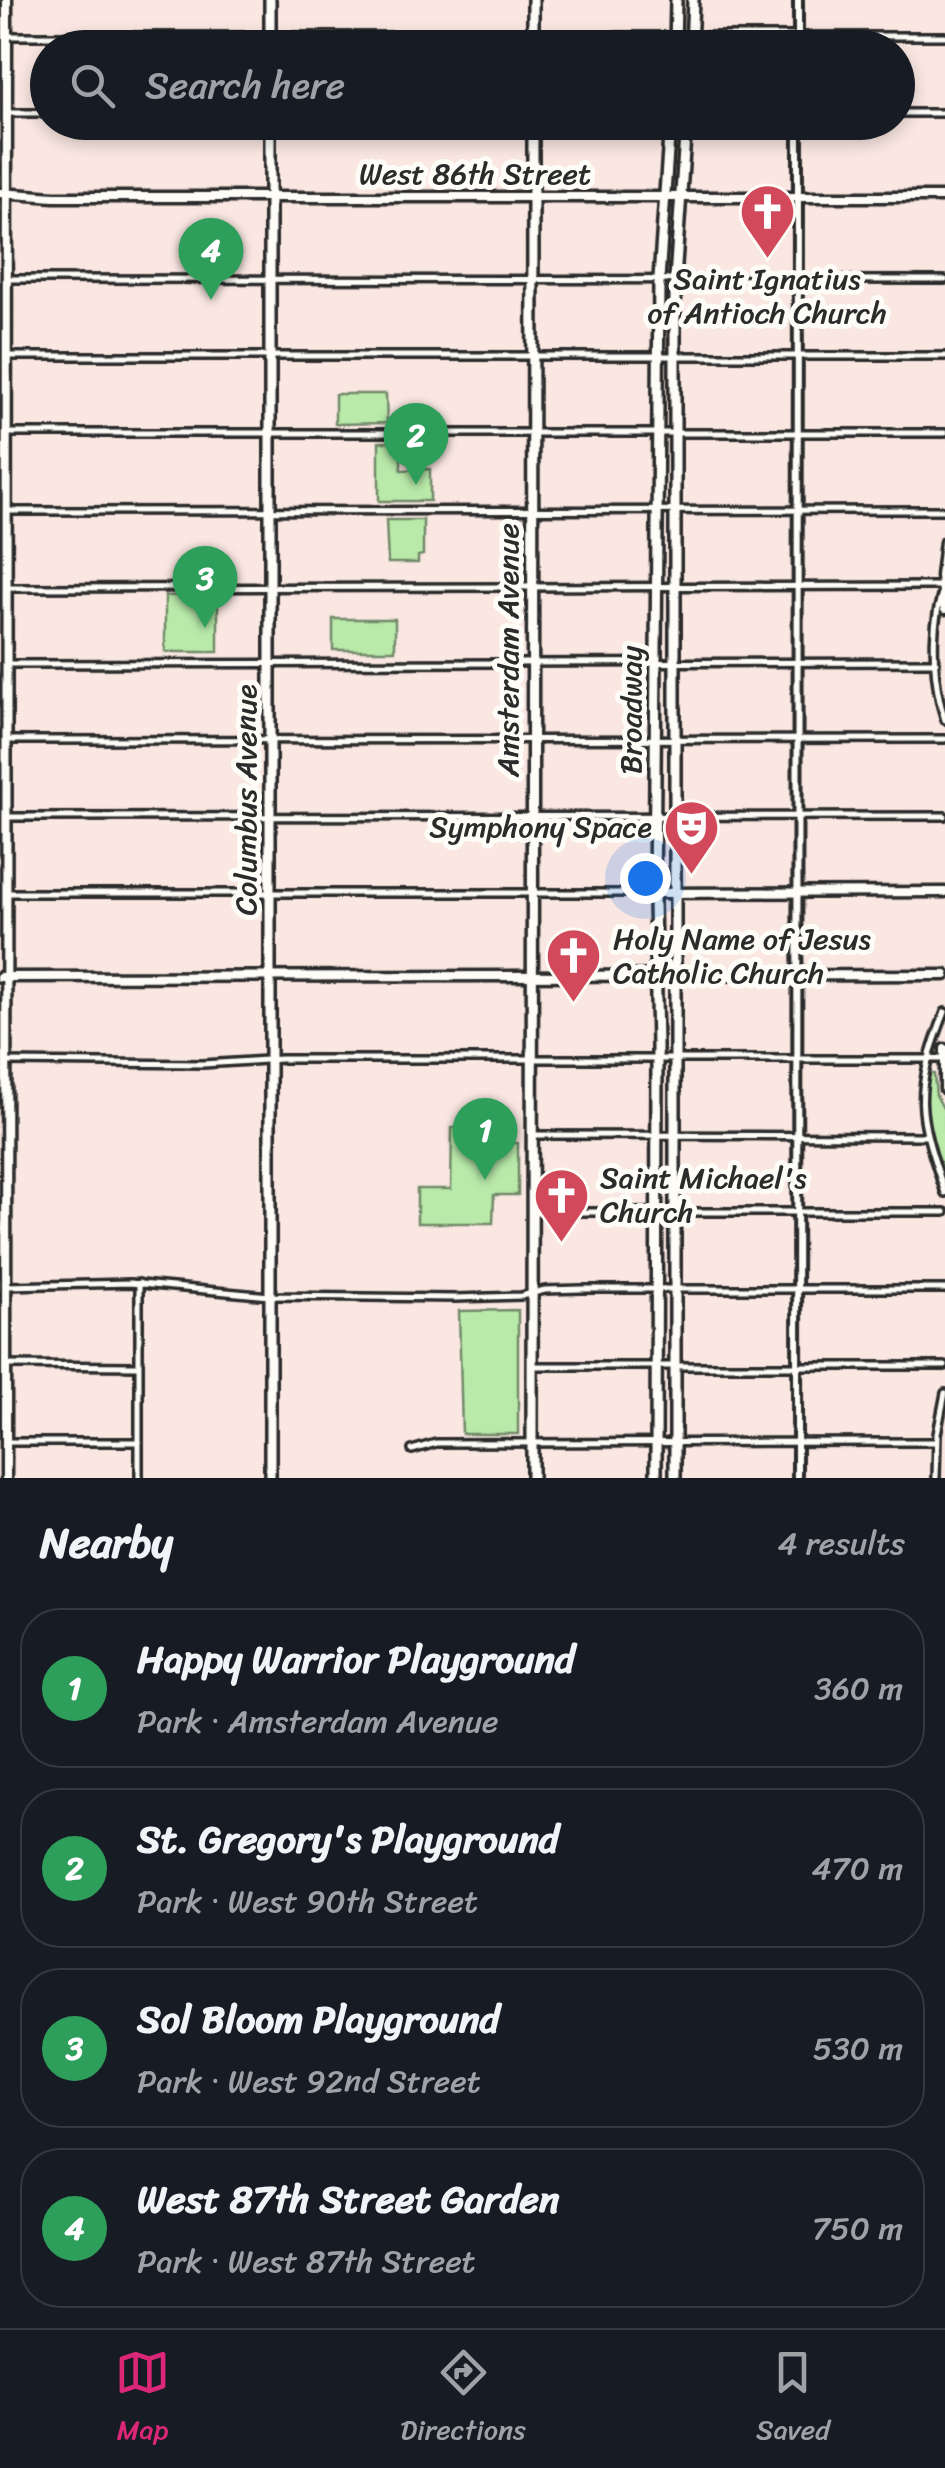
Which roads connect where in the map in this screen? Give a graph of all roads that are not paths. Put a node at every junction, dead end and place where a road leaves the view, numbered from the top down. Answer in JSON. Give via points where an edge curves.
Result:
{"nodes":[{"id":1,"x":7,"y":0,"type":"edge"},
{"id":2,"x":270,"y":0,"type":"edge"},
{"id":3,"x":532,"y":0,"type":"edge"},
{"id":4,"x":676,"y":0,"type":"edge"},
{"id":5,"x":693,"y":0,"type":"edge"},
{"id":6,"x":798,"y":0,"type":"edge"},
{"id":7,"x":270,"y":30,"type":"edge"},
{"id":8,"x":532,"y":30,"type":"edge"},
{"id":9,"x":676,"y":30,"type":"edge"},
{"id":10,"x":692,"y":30,"type":"edge"},
{"id":11,"x":798,"y":30,"type":"edge"},
{"id":12,"x":7,"y":36,"type":"junction"},
{"id":13,"x":30,"y":36,"type":"edge"},
{"id":14,"x":915,"y":36,"type":"edge"},
{"id":15,"x":945,"y":36,"type":"edge"},
{"id":16,"x":915,"y":113,"type":"edge"},
{"id":17,"x":945,"y":113,"type":"edge"},
{"id":18,"x":7,"y":114,"type":"junction"},
{"id":19,"x":30,"y":114,"type":"edge"},
{"id":20,"x":270,"y":140,"type":"edge"},
{"id":21,"x":532,"y":140,"type":"edge"},
{"id":22,"x":669,"y":140,"type":"edge"},
{"id":23,"x":685,"y":140,"type":"edge"},
{"id":24,"x":798,"y":140,"type":"edge"},
{"id":25,"x":2,"y":196,"type":"edge"},
{"id":26,"x":270,"y":197,"type":"junction"},
{"id":27,"x":532,"y":197,"type":"junction"},
{"id":28,"x":665,"y":197,"type":"junction"},
{"id":29,"x":681,"y":197,"type":"junction"},
{"id":30,"x":798,"y":197,"type":"junction"},
{"id":31,"x":945,"y":197,"type":"edge"},
{"id":32,"x":6,"y":279,"type":"junction"},
{"id":33,"x":271,"y":279,"type":"junction"},
{"id":34,"x":532,"y":279,"type":"junction"},
{"id":35,"x":659,"y":279,"type":"junction"},
{"id":36,"x":675,"y":279,"type":"junction"},
{"id":37,"x":798,"y":279,"type":"junction"},
{"id":38,"x":945,"y":280,"type":"edge"},
{"id":39,"x":6,"y":356,"type":"junction"},
{"id":40,"x":270,"y":356,"type":"junction"},
{"id":41,"x":532,"y":356,"type":"junction"},
{"id":42,"x":659,"y":356,"type":"junction"},
{"id":43,"x":675,"y":356,"type":"junction"},
{"id":44,"x":798,"y":356,"type":"junction"},
{"id":45,"x":945,"y":356,"type":"edge"},
{"id":46,"x":532,"y":432,"type":"junction"},
{"id":47,"x":658,"y":432,"type":"junction"},
{"id":48,"x":674,"y":432,"type":"junction"},
{"id":49,"x":7,"y":433,"type":"junction"},
{"id":50,"x":271,"y":433,"type":"junction"},
{"id":51,"x":798,"y":433,"type":"junction"},
{"id":52,"x":945,"y":433,"type":"edge"},
{"id":53,"x":272,"y":509,"type":"junction"},
{"id":54,"x":532,"y":509,"type":"junction"},
{"id":55,"x":658,"y":509,"type":"junction"},
{"id":56,"x":674,"y":509,"type":"junction"},
{"id":57,"x":798,"y":509,"type":"junction"},
{"id":58,"x":945,"y":510,"type":"edge"},
{"id":59,"x":6,"y":511,"type":"junction"},
{"id":60,"x":945,"y":542,"type":"edge"},
{"id":61,"x":657,"y":587,"type":"junction"},
{"id":62,"x":674,"y":587,"type":"junction"},
{"id":63,"x":7,"y":588,"type":"junction"},
{"id":64,"x":271,"y":588,"type":"junction"},
{"id":65,"x":532,"y":588,"type":"junction"},
{"id":66,"x":798,"y":588,"type":"junction"},
{"id":67,"x":942,"y":590,"type":"junction"},
{"id":68,"x":945,"y":609,"type":"edge"},
{"id":69,"x":936,"y":662,"type":"junction"},
{"id":70,"x":533,"y":663,"type":"junction"},
{"id":71,"x":657,"y":663,"type":"junction"},
{"id":72,"x":674,"y":663,"type":"junction"},
{"id":73,"x":798,"y":663,"type":"junction"},
{"id":74,"x":6,"y":664,"type":"junction"},
{"id":75,"x":271,"y":664,"type":"junction"},
{"id":76,"x":945,"y":720,"type":"edge"},
{"id":77,"x":945,"y":739,"type":"edge"},
{"id":78,"x":6,"y":740,"type":"junction"},
{"id":79,"x":272,"y":740,"type":"junction"},
{"id":80,"x":533,"y":740,"type":"junction"},
{"id":81,"x":656,"y":740,"type":"junction"},
{"id":82,"x":675,"y":740,"type":"junction"},
{"id":83,"x":798,"y":740,"type":"junction"},
{"id":84,"x":6,"y":816,"type":"junction"},
{"id":85,"x":656,"y":816,"type":"junction"},
{"id":86,"x":674,"y":816,"type":"junction"},
{"id":87,"x":798,"y":816,"type":"junction"},
{"id":88,"x":945,"y":816,"type":"edge"},
{"id":89,"x":271,"y":817,"type":"junction"},
{"id":90,"x":534,"y":817,"type":"junction"},
{"id":91,"x":945,"y":892,"type":"edge"},
{"id":92,"x":271,"y":893,"type":"junction"},
{"id":93,"x":534,"y":893,"type":"junction"},
{"id":94,"x":654,"y":893,"type":"junction"},
{"id":95,"x":676,"y":893,"type":"junction"},
{"id":96,"x":6,"y":894,"type":"junction"},
{"id":97,"x":798,"y":894,"type":"junction"},
{"id":98,"x":945,"y":975,"type":"edge"},
{"id":99,"x":3,"y":976,"type":"edge"},
{"id":100,"x":271,"y":976,"type":"junction"},
{"id":101,"x":533,"y":976,"type":"junction"},
{"id":102,"x":654,"y":976,"type":"junction"},
{"id":103,"x":798,"y":976,"type":"junction"},
{"id":104,"x":676,"y":977,"type":"junction"},
{"id":105,"x":945,"y":1012,"type":"edge"},
{"id":106,"x":945,"y":1049,"type":"edge"},
{"id":107,"x":533,"y":1058,"type":"junction"},
{"id":108,"x":927,"y":1058,"type":"junction"},
{"id":109,"x":657,"y":1059,"type":"junction"},
{"id":110,"x":676,"y":1059,"type":"junction"},
{"id":111,"x":798,"y":1059,"type":"junction"},
{"id":112,"x":944,"y":1059,"type":"edge"},
{"id":113,"x":270,"y":1060,"type":"junction"},
{"id":114,"x":3,"y":1062,"type":"edge"},
{"id":115,"x":945,"y":1089,"type":"edge"},
{"id":116,"x":657,"y":1135,"type":"junction"},
{"id":117,"x":675,"y":1135,"type":"junction"},
{"id":118,"x":798,"y":1135,"type":"junction"},
{"id":119,"x":533,"y":1136,"type":"junction"},
{"id":120,"x":926,"y":1136,"type":"junction"},
{"id":121,"x":945,"y":1193,"type":"edge"},
{"id":122,"x":531,"y":1212,"type":"junction"},
{"id":123,"x":657,"y":1212,"type":"junction"},
{"id":124,"x":674,"y":1212,"type":"junction"},
{"id":125,"x":798,"y":1212,"type":"junction"},
{"id":126,"x":945,"y":1212,"type":"edge"},
{"id":127,"x":139,"y":1283,"type":"junction"},
{"id":128,"x":6,"y":1286,"type":"junction"},
{"id":129,"x":656,"y":1289,"type":"junction"},
{"id":130,"x":674,"y":1289,"type":"junction"},
{"id":131,"x":945,"y":1289,"type":"edge"},
{"id":132,"x":798,"y":1290,"type":"junction"},
{"id":133,"x":531,"y":1292,"type":"junction"},
{"id":134,"x":270,"y":1296,"type":"junction"},
{"id":135,"x":6,"y":1365,"type":"junction"},
{"id":136,"x":140,"y":1366,"type":"junction"},
{"id":137,"x":531,"y":1366,"type":"junction"},
{"id":138,"x":655,"y":1366,"type":"junction"},
{"id":139,"x":674,"y":1366,"type":"junction"},
{"id":140,"x":798,"y":1366,"type":"junction"},
{"id":141,"x":945,"y":1366,"type":"edge"},
{"id":142,"x":945,"y":1393,"type":"edge"},
{"id":143,"x":6,"y":1442,"type":"junction"},
{"id":144,"x":139,"y":1442,"type":"junction"},
{"id":145,"x":531,"y":1442,"type":"junction"},
{"id":146,"x":655,"y":1442,"type":"junction"},
{"id":147,"x":674,"y":1442,"type":"junction"},
{"id":148,"x":936,"y":1442,"type":"junction"},
{"id":149,"x":798,"y":1443,"type":"junction"},
{"id":150,"x":412,"y":1450,"type":"dead end"},
{"id":151,"x":6,"y":1478,"type":"edge"},
{"id":152,"x":139,"y":1478,"type":"edge"},
{"id":153,"x":270,"y":1478,"type":"edge"},
{"id":154,"x":532,"y":1478,"type":"edge"},
{"id":155,"x":656,"y":1478,"type":"edge"},
{"id":156,"x":674,"y":1478,"type":"edge"},
{"id":157,"x":798,"y":1478,"type":"edge"},
{"id":158,"x":936,"y":1478,"type":"edge"}],
"edges":[{"from":1,"to":12,"type":"main road"},
{"from":2,"to":7,"type":"main road"},
{"from":3,"to":8,"type":"main road"},
{"from":4,"to":9,"type":"main road"},
{"from":5,"to":10,"type":"main road"},
{"from":6,"to":11,"type":"street"},
{"from":12,"to":13,"type":"street"},
{"from":12,"to":18,"type":"main road"},
{"from":14,"to":15,"type":"street"},
{"from":16,"to":17,"type":"street"},
{"from":18,"to":19,"type":"street"},
{"from":18,"to":25,"type":"main road"},
{"from":20,"to":26,"type":"main road","name":"Columbus Avenue"},
{"from":21,"to":27,"type":"main road","name":"Amsterdam Avenue"},
{"from":22,"to":28,"type":"main road","name":"Broadway"},
{"from":23,"to":29,"type":"main road","name":"Broadway"},
{"from":24,"to":30,"type":"street"},
{"from":25,"to":26,"type":"main road","name":"West 86th Street"},
{"from":25,"to":32,"type":"main road"},
{"from":26,"to":27,"type":"main road","name":"West 86th Street"},
{"from":26,"to":33,"type":"main road","name":"Columbus Avenue"},
{"from":27,"to":28,"type":"main road","name":"West 86th Street"},
{"from":27,"to":34,"type":"main road","name":"Amsterdam Avenue"},
{"from":28,"to":29,"type":"main road","name":"West 86th Street"},
{"from":28,"to":35,"type":"main road","name":"Broadway"},
{"from":29,"to":30,"type":"main road","name":"West 86th Street"},
{"from":29,"to":36,"type":"main road","name":"Broadway"},
{"from":30,"to":31,"type":"main road","name":"West 86th Street"},
{"from":30,"to":37,"type":"street"},
{"from":32,"to":33,"type":"street"},
{"from":32,"to":39,"type":"main road"},
{"from":33,"to":34,"type":"street"},
{"from":33,"to":40,"type":"main road","name":"Columbus Avenue"},
{"from":34,"to":35,"type":"street"},
{"from":34,"to":41,"type":"main road","name":"Amsterdam Avenue"},
{"from":35,"to":36,"type":"street"},
{"from":35,"to":42,"type":"main road","name":"Broadway"},
{"from":36,"to":37,"type":"street"},
{"from":36,"to":43,"type":"main road","name":"Broadway"},
{"from":37,"to":38,"type":"street"},
{"from":37,"to":44,"type":"street"},
{"from":39,"to":40,"type":"street"},
{"from":39,"to":49,"type":"main road"},
{"from":40,"to":41,"type":"street"},
{"from":40,"to":50,"type":"main road","name":"Columbus Avenue"},
{"from":41,"to":42,"type":"street"},
{"from":41,"to":46,"type":"main road","name":"Amsterdam Avenue"},
{"from":42,"to":43,"type":"street"},
{"from":42,"to":47,"type":"main road","name":"Broadway"},
{"from":43,"to":44,"type":"street"},
{"from":43,"to":48,"type":"main road","name":"Broadway"},
{"from":44,"to":45,"type":"street"},
{"from":44,"to":51,"type":"street"},
{"from":46,"to":47,"type":"street"},
{"from":46,"to":50,"type":"street"},
{"from":46,"to":54,"type":"main road","name":"Amsterdam Avenue"},
{"from":47,"to":48,"type":"street"},
{"from":47,"to":55,"type":"main road","name":"Broadway"},
{"from":48,"to":51,"type":"street"},
{"from":48,"to":56,"type":"main road","name":"Broadway"},
{"from":49,"to":50,"type":"street"},
{"from":49,"to":59,"type":"main road"},
{"from":50,"to":53,"type":"main road","name":"Columbus Avenue"},
{"from":51,"to":52,"type":"street"},
{"from":51,"to":57,"type":"street"},
{"from":53,"to":54,"type":"street"},
{"from":53,"to":59,"type":"street"},
{"from":53,"to":64,"type":"main road","name":"Columbus Avenue"},
{"from":54,"to":55,"type":"street"},
{"from":54,"to":65,"type":"main road","name":"Amsterdam Avenue"},
{"from":55,"to":56,"type":"street"},
{"from":55,"to":61,"type":"main road","name":"Broadway"},
{"from":56,"to":57,"type":"street"},
{"from":56,"to":62,"type":"main road","name":"Broadway"},
{"from":57,"to":58,"type":"street"},
{"from":57,"to":66,"type":"street"},
{"from":59,"to":63,"type":"main road"},
{"from":60,"to":67,"type":"main road"},
{"from":61,"to":62,"type":"street"},
{"from":61,"to":65,"type":"street"},
{"from":61,"to":71,"type":"main road","name":"Broadway"},
{"from":62,"to":66,"type":"street"},
{"from":62,"to":72,"type":"main road","name":"Broadway"},
{"from":63,"to":64,"type":"street"},
{"from":63,"to":74,"type":"main road"},
{"from":64,"to":65,"type":"street"},
{"from":64,"to":75,"type":"main road","name":"Columbus Avenue"},
{"from":65,"to":70,"type":"main road","name":"Amsterdam Avenue"},
{"from":66,"to":67,"type":"street"},
{"from":66,"to":73,"type":"street"},
{"from":67,"to":68,"type":"main road"},
{"from":67,"to":69,"type":"street"},
{"from":69,"to":73,"type":"street"},
{"from":69,"to":76,"type":"street"},
{"from":70,"to":71,"type":"street"},
{"from":70,"to":75,"type":"street"},
{"from":70,"to":80,"type":"main road","name":"Amsterdam Avenue"},
{"from":71,"to":72,"type":"street"},
{"from":71,"to":81,"type":"main road","name":"Broadway"},
{"from":72,"to":73,"type":"street"},
{"from":72,"to":82,"type":"main road","name":"Broadway"},
{"from":73,"to":83,"type":"street"},
{"from":74,"to":75,"type":"street"},
{"from":74,"to":78,"type":"main road"},
{"from":75,"to":79,"type":"main road","name":"Columbus Avenue"},
{"from":77,"to":83,"type":"street"},
{"from":78,"to":79,"type":"street"},
{"from":78,"to":84,"type":"main road"},
{"from":79,"to":80,"type":"street"},
{"from":79,"to":89,"type":"main road","name":"Columbus Avenue"},
{"from":80,"to":81,"type":"street"},
{"from":80,"to":90,"type":"main road","name":"Amsterdam Avenue"},
{"from":81,"to":82,"type":"street"},
{"from":81,"to":85,"type":"main road","name":"Broadway"},
{"from":82,"to":83,"type":"street"},
{"from":82,"to":86,"type":"main road","name":"Broadway"},
{"from":83,"to":87,"type":"street"},
{"from":84,"to":89,"type":"street"},
{"from":84,"to":96,"type":"main road"},
{"from":85,"to":86,"type":"street"},
{"from":85,"to":90,"type":"street"},
{"from":85,"to":94,"type":"main road","name":"Broadway"},
{"from":86,"to":87,"type":"street"},
{"from":86,"to":95,"type":"main road","name":"Broadway"},
{"from":87,"to":88,"type":"street"},
{"from":87,"to":97,"type":"street"},
{"from":89,"to":90,"type":"street"},
{"from":89,"to":92,"type":"main road","name":"Columbus Avenue"},
{"from":90,"to":93,"type":"main road","name":"Amsterdam Avenue"},
{"from":91,"to":97,"type":"main road"},
{"from":92,"to":93,"type":"street"},
{"from":92,"to":96,"type":"street"},
{"from":92,"to":100,"type":"main road","name":"Columbus Avenue"},
{"from":93,"to":94,"type":"street"},
{"from":93,"to":101,"type":"main road","name":"Amsterdam Avenue"},
{"from":94,"to":95,"type":"main road"},
{"from":94,"to":102,"type":"main road","name":"Broadway"},
{"from":95,"to":97,"type":"main road"},
{"from":95,"to":104,"type":"main road","name":"Broadway"},
{"from":96,"to":99,"type":"main road"},
{"from":97,"to":103,"type":"street"},
{"from":98,"to":103,"type":"main road"},
{"from":99,"to":100,"type":"main road"},
{"from":99,"to":114,"type":"main road"},
{"from":100,"to":101,"type":"main road"},
{"from":100,"to":113,"type":"main road","name":"Columbus Avenue"},
{"from":101,"to":102,"type":"main road"},
{"from":101,"to":107,"type":"main road","name":"Amsterdam Avenue"},
{"from":102,"to":104,"type":"main road"},
{"from":102,"to":109,"type":"main road","name":"Broadway"},
{"from":103,"to":104,"type":"main road"},
{"from":103,"to":111,"type":"street"},
{"from":104,"to":110,"type":"main road","name":"Broadway"},
{"from":105,"to":108,"type":"street"},
{"from":106,"to":112,"type":"main road"},
{"from":107,"to":109,"type":"street"},
{"from":107,"to":113,"type":"street"},
{"from":107,"to":119,"type":"main road","name":"Amsterdam Avenue"},
{"from":108,"to":111,"type":"street"},
{"from":108,"to":112,"type":"street"},
{"from":108,"to":120,"type":"street","via":[[921,1095]]},
{"from":109,"to":110,"type":"street"},
{"from":109,"to":116,"type":"main road","name":"Broadway"},
{"from":110,"to":111,"type":"street"},
{"from":110,"to":117,"type":"main road","name":"Broadway"},
{"from":111,"to":118,"type":"street"},
{"from":112,"to":115,"type":"main road"},
{"from":113,"to":114,"type":"street"},
{"from":113,"to":134,"type":"main road","name":"Columbus Avenue"},
{"from":114,"to":128,"type":"main road"},
{"from":116,"to":117,"type":"street"},
{"from":116,"to":119,"type":"street"},
{"from":116,"to":123,"type":"main road","name":"Broadway"},
{"from":117,"to":118,"type":"street"},
{"from":117,"to":124,"type":"main road","name":"Broadway"},
{"from":118,"to":120,"type":"street"},
{"from":118,"to":125,"type":"street"},
{"from":119,"to":122,"type":"main road","name":"Amsterdam Avenue"},
{"from":120,"to":121,"type":"street"},
{"from":122,"to":123,"type":"street"},
{"from":122,"to":133,"type":"main road","name":"Amsterdam Avenue"},
{"from":123,"to":124,"type":"street"},
{"from":123,"to":129,"type":"main road","name":"Broadway"},
{"from":124,"to":125,"type":"street"},
{"from":124,"to":130,"type":"main road","name":"Broadway"},
{"from":125,"to":126,"type":"street"},
{"from":125,"to":132,"type":"street"},
{"from":127,"to":128,"type":"street"},
{"from":127,"to":134,"type":"street"},
{"from":127,"to":136,"type":"street"},
{"from":128,"to":135,"type":"main road"},
{"from":129,"to":130,"type":"street"},
{"from":129,"to":133,"type":"street"},
{"from":129,"to":138,"type":"main road","name":"Broadway"},
{"from":130,"to":132,"type":"street"},
{"from":130,"to":139,"type":"main road","name":"Broadway"},
{"from":131,"to":132,"type":"street"},
{"from":132,"to":140,"type":"street"},
{"from":133,"to":134,"type":"street"},
{"from":133,"to":137,"type":"main road","name":"Amsterdam Avenue"},
{"from":134,"to":153,"type":"main road","name":"Columbus Avenue"},
{"from":135,"to":136,"type":"street"},
{"from":135,"to":143,"type":"main road"},
{"from":136,"to":144,"type":"street"},
{"from":137,"to":138,"type":"street"},
{"from":137,"to":145,"type":"main road","name":"Amsterdam Avenue"},
{"from":138,"to":139,"type":"street"},
{"from":138,"to":146,"type":"main road","name":"Broadway"},
{"from":139,"to":140,"type":"street"},
{"from":139,"to":147,"type":"main road","name":"Broadway"},
{"from":140,"to":141,"type":"street"},
{"from":140,"to":149,"type":"street"},
{"from":142,"to":148,"type":"street"},
{"from":143,"to":144,"type":"street"},
{"from":143,"to":151,"type":"main road"},
{"from":144,"to":152,"type":"street"},
{"from":145,"to":146,"type":"street"},
{"from":145,"to":150,"type":"street","via":[[436,1443]]},
{"from":145,"to":154,"type":"main road","name":"Amsterdam Avenue"},
{"from":146,"to":147,"type":"street"},
{"from":146,"to":155,"type":"main road","name":"Broadway"},
{"from":147,"to":149,"type":"street"},
{"from":147,"to":156,"type":"main road","name":"Broadway"},
{"from":148,"to":149,"type":"street"},
{"from":148,"to":158,"type":"street"},
{"from":149,"to":157,"type":"street"}]}
